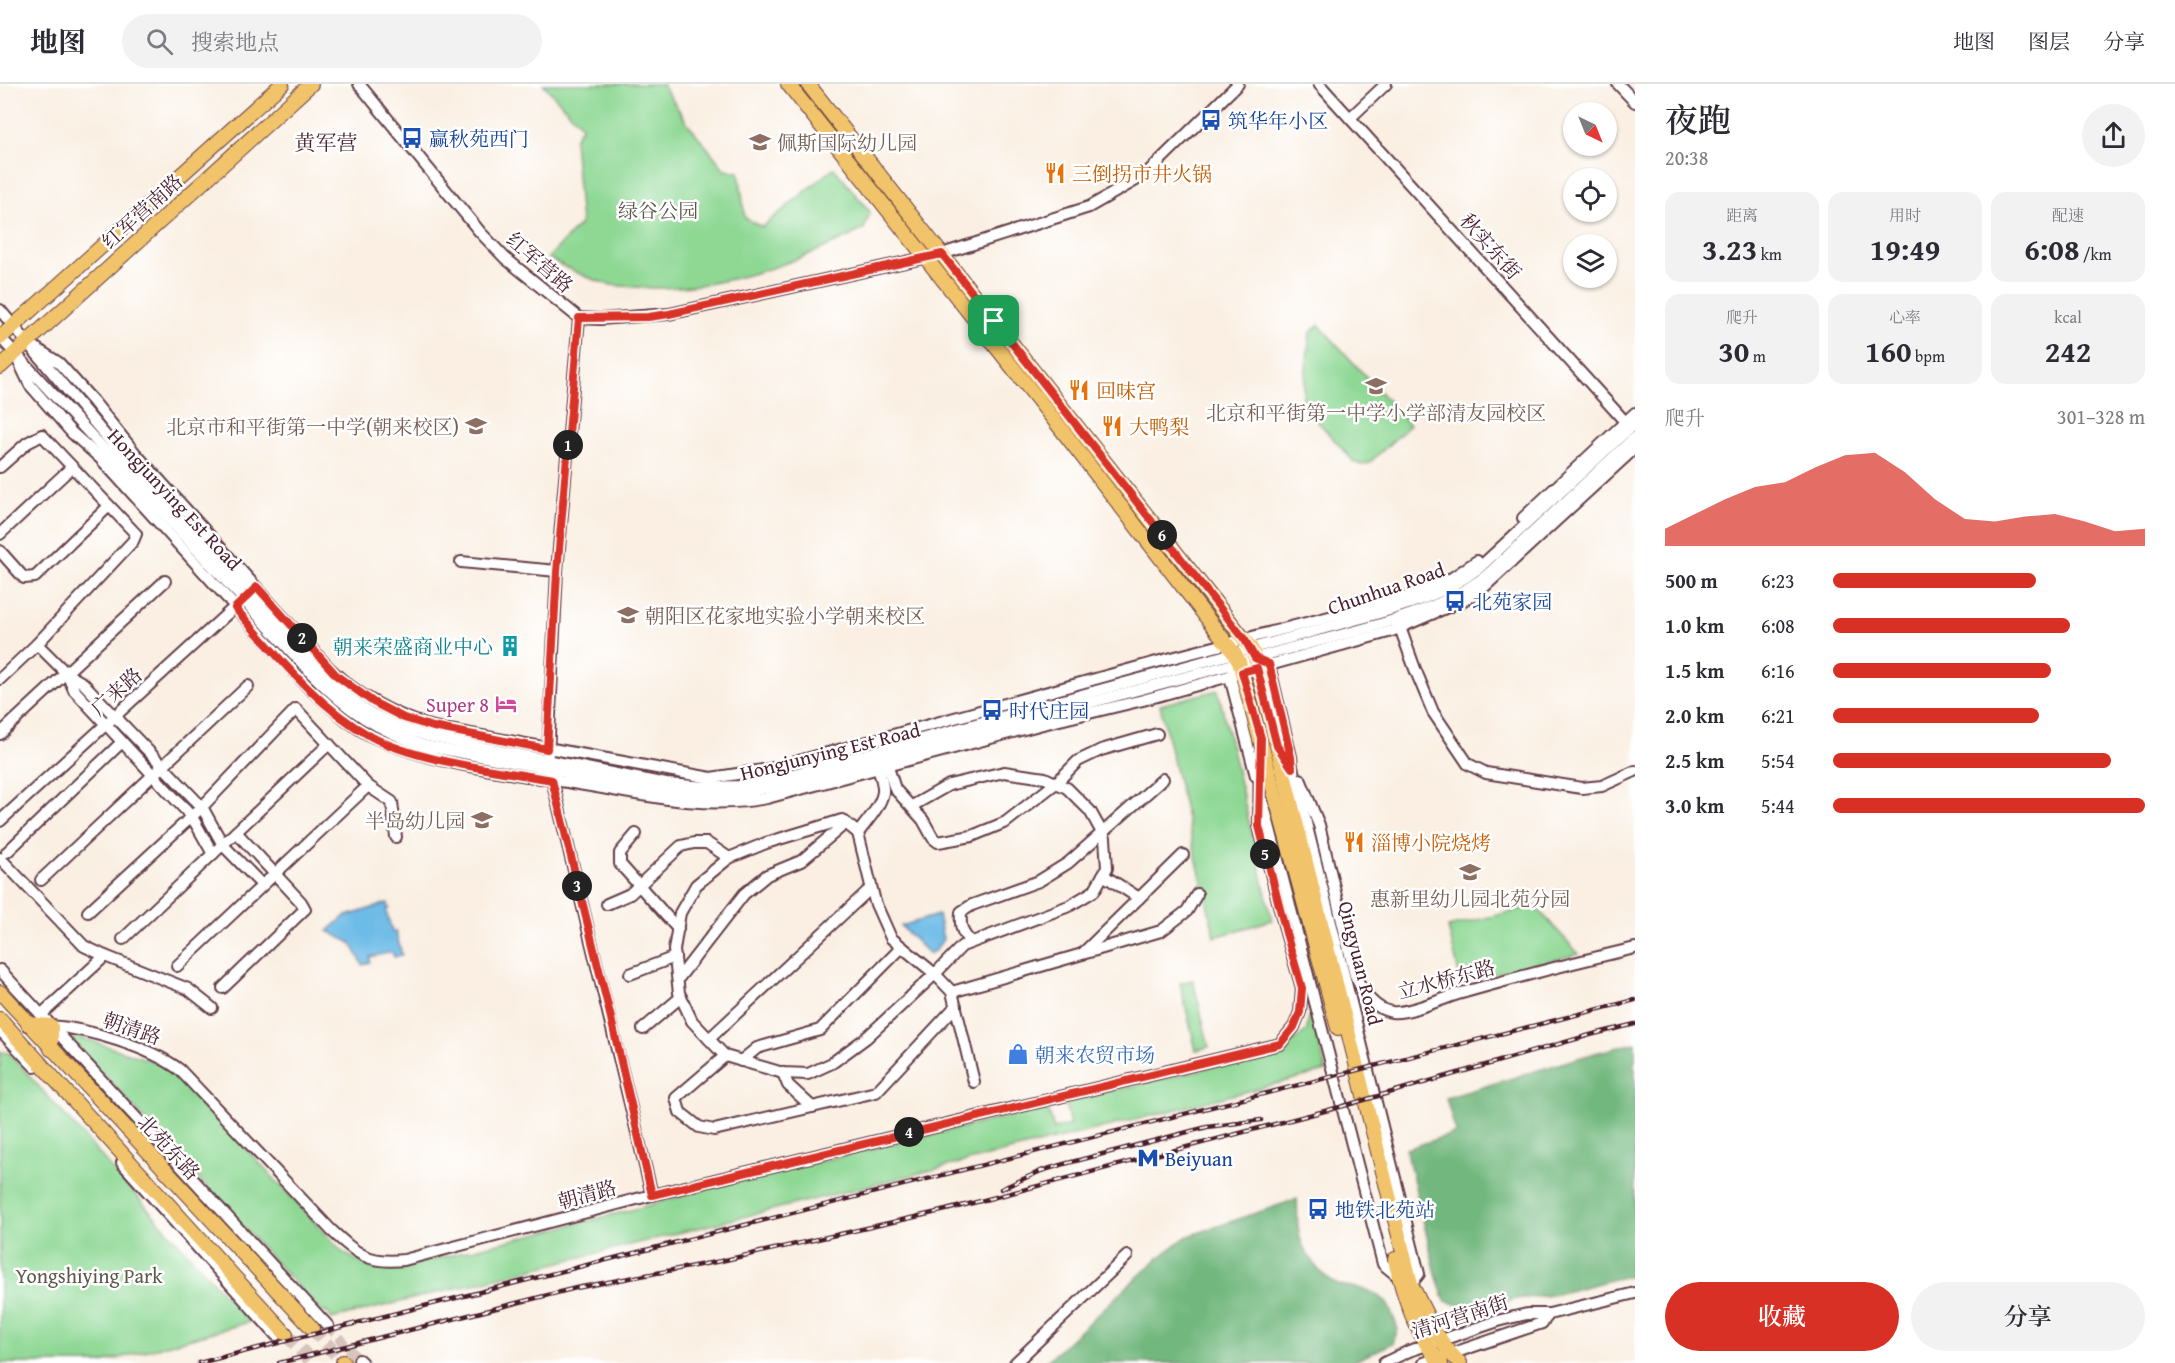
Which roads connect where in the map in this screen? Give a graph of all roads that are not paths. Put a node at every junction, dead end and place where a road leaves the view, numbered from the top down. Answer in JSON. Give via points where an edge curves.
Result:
{"nodes":[{"id":1,"x":282,"y":84,"type":"edge"},
{"id":2,"x":359,"y":84,"type":"edge"},
{"id":3,"x":788,"y":84,"type":"edge"},
{"id":4,"x":808,"y":84,"type":"edge"},
{"id":5,"x":1238,"y":84,"type":"edge"},
{"id":6,"x":1320,"y":84,"type":"edge"},
{"id":7,"x":1386,"y":84,"type":"edge"},
{"id":8,"x":1618,"y":84,"type":"edge"},
{"id":9,"x":307,"y":85,"type":"edge"},
{"id":10,"x":1635,"y":102,"type":"edge"},
{"id":11,"x":1350,"y":118,"type":"junction"},
{"id":12,"x":942,"y":254,"type":"junction"},
{"id":13,"x":924,"y":258,"type":"junction"},
{"id":14,"x":32,"y":309,"type":"junction"},
{"id":15,"x":0,"y":310,"type":"edge"},
{"id":16,"x":579,"y":318,"type":"junction"},
{"id":17,"x":47,"y":324,"type":"junction"},
{"id":18,"x":13,"y":326,"type":"junction"},
{"id":19,"x":0,"y":338,"type":"edge"},
{"id":20,"x":26,"y":342,"type":"junction"},
{"id":21,"x":15,"y":354,"type":"junction"},
{"id":22,"x":0,"y":368,"type":"edge"},
{"id":23,"x":1635,"y":413,"type":"edge"},
{"id":24,"x":1632,"y":428,"type":"edge"},
{"id":25,"x":1635,"y":448,"type":"edge"},
{"id":26,"x":0,"y":467,"type":"edge"},
{"id":27,"x":72,"y":467,"type":"junction"},
{"id":28,"x":109,"y":506,"type":"junction"},
{"id":29,"x":0,"y":534,"type":"edge"},
{"id":30,"x":0,"y":551,"type":"edge"},
{"id":31,"x":461,"y":562,"type":"dead end"},
{"id":32,"x":557,"y":572,"type":"junction"},
{"id":33,"x":165,"y":581,"type":"dead end"},
{"id":34,"x":250,"y":593,"type":"junction"},
{"id":35,"x":235,"y":608,"type":"junction"},
{"id":36,"x":1399,"y":623,"type":"junction"},
{"id":37,"x":37,"y":644,"type":"junction"},
{"id":38,"x":1256,"y":656,"type":"junction"},
{"id":39,"x":1235,"y":661,"type":"junction"},
{"id":40,"x":67,"y":674,"type":"junction"},
{"id":41,"x":0,"y":678,"type":"edge"},
{"id":42,"x":248,"y":686,"type":"dead end"},
{"id":43,"x":115,"y":717,"type":"junction"},
{"id":44,"x":106,"y":724,"type":"junction"},
{"id":45,"x":0,"y":734,"type":"edge"},
{"id":46,"x":1157,"y":734,"type":"dead end"},
{"id":47,"x":1261,"y":738,"type":"junction"},
{"id":48,"x":873,"y":740,"type":"junction"},
{"id":49,"x":122,"y":742,"type":"junction"},
{"id":50,"x":329,"y":744,"type":"junction"},
{"id":51,"x":1277,"y":746,"type":"junction"},
{"id":52,"x":880,"y":759,"type":"junction"},
{"id":53,"x":550,"y":765,"type":"junction"},
{"id":54,"x":161,"y":766,"type":"junction"},
{"id":55,"x":1292,"y":768,"type":"junction"},
{"id":56,"x":1635,"y":771,"type":"edge"},
{"id":57,"x":152,"y":774,"type":"junction"},
{"id":58,"x":1163,"y":779,"type":"dead end"},
{"id":59,"x":1056,"y":783,"type":"junction"},
{"id":60,"x":368,"y":786,"type":"junction"},
{"id":61,"x":1260,"y":788,"type":"junction"},
{"id":62,"x":902,"y":796,"type":"junction"},
{"id":63,"x":877,"y":803,"type":"junction"},
{"id":64,"x":912,"y":806,"type":"junction"},
{"id":65,"x":202,"y":807,"type":"junction"},
{"id":66,"x":192,"y":817,"type":"junction"},
{"id":67,"x":0,"y":821,"type":"edge"},
{"id":68,"x":846,"y":823,"type":"junction"},
{"id":69,"x":236,"y":832,"type":"junction"},
{"id":70,"x":858,"y":832,"type":"junction"},
{"id":71,"x":1102,"y":832,"type":"junction"},
{"id":72,"x":636,"y":834,"type":"dead end"},
{"id":73,"x":396,"y":837,"type":"dead end"},
{"id":74,"x":223,"y":845,"type":"junction"},
{"id":75,"x":213,"y":854,"type":"junction"},
{"id":76,"x":3,"y":855,"type":"edge"},
{"id":77,"x":1183,"y":855,"type":"dead end"},
{"id":78,"x":729,"y":858,"type":"junction"},
{"id":79,"x":274,"y":873,"type":"junction"},
{"id":80,"x":1103,"y":875,"type":"junction"},
{"id":81,"x":41,"y":880,"type":"dead end"},
{"id":82,"x":262,"y":885,"type":"junction"},
{"id":83,"x":640,"y":885,"type":"junction"},
{"id":84,"x":871,"y":888,"type":"junction"},
{"id":85,"x":1197,"y":894,"type":"dead end"},
{"id":86,"x":1139,"y":898,"type":"junction"},
{"id":87,"x":607,"y":904,"type":"dead end"},
{"id":88,"x":87,"y":912,"type":"dead end"},
{"id":89,"x":678,"y":929,"type":"junction"},
{"id":90,"x":123,"y":939,"type":"dead end"},
{"id":91,"x":971,"y":942,"type":"junction"},
{"id":92,"x":902,"y":947,"type":"junction"},
{"id":93,"x":1635,"y":948,"type":"edge"},
{"id":94,"x":1081,"y":954,"type":"junction"},
{"id":95,"x":105,"y":956,"type":"junction"},
{"id":96,"x":675,"y":957,"type":"junction"},
{"id":97,"x":177,"y":966,"type":"dead end"},
{"id":98,"x":0,"y":970,"type":"edge"},
{"id":99,"x":630,"y":974,"type":"dead end"},
{"id":100,"x":935,"y":974,"type":"junction"},
{"id":101,"x":678,"y":979,"type":"junction"},
{"id":102,"x":223,"y":988,"type":"dead end"},
{"id":103,"x":0,"y":992,"type":"edge"},
{"id":104,"x":952,"y":992,"type":"junction"},
{"id":105,"x":681,"y":998,"type":"junction"},
{"id":106,"x":956,"y":1006,"type":"junction"},
{"id":107,"x":212,"y":1008,"type":"dead end"},
{"id":108,"x":41,"y":1015,"type":"junction"},
{"id":109,"x":0,"y":1019,"type":"edge"},
{"id":110,"x":28,"y":1024,"type":"junction"},
{"id":111,"x":51,"y":1026,"type":"junction"},
{"id":112,"x":643,"y":1029,"type":"dead end"},
{"id":113,"x":0,"y":1030,"type":"edge"},
{"id":114,"x":709,"y":1039,"type":"junction"},
{"id":115,"x":51,"y":1049,"type":"junction"},
{"id":116,"x":725,"y":1056,"type":"junction"},
{"id":117,"x":741,"y":1061,"type":"junction"},
{"id":118,"x":783,"y":1073,"type":"junction"},
{"id":119,"x":974,"y":1082,"type":"dead end"},
{"id":120,"x":812,"y":1107,"type":"junction"},
{"id":121,"x":652,"y":1195,"type":"junction"},
{"id":122,"x":1127,"y":1256,"type":"dead end"},
{"id":123,"x":1405,"y":1280,"type":"junction"},
{"id":124,"x":1635,"y":1293,"type":"edge"},
{"id":125,"x":1549,"y":1314,"type":"junction"},
{"id":126,"x":328,"y":1326,"type":"tunnel mouth"},
{"id":127,"x":312,"y":1328,"type":"tunnel mouth"},
{"id":128,"x":281,"y":1334,"type":"joint"},
{"id":129,"x":1435,"y":1342,"type":"junction"},
{"id":130,"x":1442,"y":1360,"type":"edge"},
{"id":131,"x":1015,"y":1363,"type":"edge"},
{"id":132,"x":1384,"y":1363,"type":"edge"}],
"edges":[{"from":1,"to":14,"type":"main road","name":"红军营南路"},
{"from":2,"to":16,"type":"street","name":"红军营路","via":[[480,232],[512,265]]},
{"from":3,"to":13,"type":"main road","name":"Qingyuan Road"},
{"from":4,"to":12,"type":"main road","name":"Qingyuan Road"},
{"from":5,"to":12,"type":"street","name":"红军营路","via":[[1145,176],[1089,207]]},
{"from":6,"to":11,"type":"street","name":"秋实东街"},
{"from":7,"to":11,"type":"street"},
{"from":8,"to":10,"type":"street"},
{"from":9,"to":17,"type":"main road","name":"红军营南路"},
{"from":11,"to":24,"type":"street","name":"秋实东街"},
{"from":12,"to":13,"type":"street","name":"红军营路"},
{"from":12,"to":38,"type":"main road","name":"Qingyuan Road"},
{"from":13,"to":16,"type":"street","name":"红军营路","via":[[669,314]]},
{"from":13,"to":39,"type":"main road","name":"Qingyuan Road","via":[[1058,424]]},
{"from":14,"to":17,"type":"main road"},
{"from":14,"to":18,"type":"main road","name":"红军营南路"},
{"from":15,"to":18,"type":"street"},
{"from":16,"to":32,"type":"street"},
{"from":17,"to":20,"type":"main road","name":"红军营南路"},
{"from":18,"to":19,"type":"main road","name":"红军营南路"},
{"from":18,"to":20,"type":"street"},
{"from":19,"to":21,"type":"street","name":"Hongjunying Est Road"},
{"from":20,"to":21,"type":"main road","name":"红军营南路"},
{"from":20,"to":34,"type":"street","via":[[59,363],[93,401]]},
{"from":21,"to":22,"type":"main road","name":"红军营南路"},
{"from":21,"to":34,"type":"street","name":"Hongjunying Est Road"},
{"from":21,"to":35,"type":"street","via":[[30,386]]},
{"from":23,"to":24,"type":"street"},
{"from":24,"to":36,"type":"street","name":"Chunhua Road","via":[[1480,580]]},
{"from":24,"to":38,"type":"street","name":"Chunhua Road","via":[[1479,568],[1445,591]]},
{"from":25,"to":36,"type":"street","via":[[1484,587],[1464,600]]},
{"from":26,"to":27,"type":"street","via":[[42,435]]},
{"from":27,"to":28,"type":"street"},
{"from":27,"to":29,"type":"street"},
{"from":28,"to":30,"type":"street","via":[[35,577],[24,578]]},
{"from":28,"to":37,"type":"street","via":[[136,534],[133,541]]},
{"from":31,"to":32,"type":"street"},
{"from":32,"to":53,"type":"street"},
{"from":33,"to":40,"type":"street"},
{"from":34,"to":35,"type":"street","name":"广来路"},
{"from":34,"to":53,"type":"street","via":[[333,672],[373,702],[404,718]]},
{"from":34,"to":53,"type":"street","name":"Hongjunying Est Road","via":[[326,689],[377,726],[425,746]]},
{"from":35,"to":43,"type":"street","name":"广来路"},
{"from":35,"to":53,"type":"street","via":[[309,688],[370,736],[428,756]]},
{"from":36,"to":38,"type":"street","name":"Chunhua Road"},
{"from":36,"to":56,"type":"street","via":[[1433,712],[1468,764],[1486,773],[1582,788],[1602,786]]},
{"from":37,"to":40,"type":"street"},
{"from":37,"to":41,"type":"street"},
{"from":38,"to":39,"type":"street"},
{"from":38,"to":39,"type":"street","name":"Chunhua Road"},
{"from":38,"to":51,"type":"main road","name":"Qingyuan Road"},
{"from":38,"to":55,"type":"street","name":"Qingyuan Road"},
{"from":39,"to":47,"type":"main road","name":"Qingyuan Road"},
{"from":39,"to":48,"type":"street"},
{"from":39,"to":52,"type":"street","name":"Hongjunying Est Road"},
{"from":39,"to":52,"type":"street"},
{"from":39,"to":61,"type":"street","name":"Qingyuan Road"},
{"from":40,"to":43,"type":"street","via":[[83,683]]},
{"from":40,"to":44,"type":"street","via":[[74,690]]},
{"from":40,"to":45,"type":"street"},
{"from":42,"to":54,"type":"street"},
{"from":43,"to":44,"type":"street","name":"广来路"},
{"from":43,"to":54,"type":"street"},
{"from":44,"to":49,"type":"street"},
{"from":44,"to":67,"type":"street","name":"广来路"},
{"from":46,"to":59,"type":"street","via":[[1078,761]]},
{"from":47,"to":61,"type":"street"},
{"from":47,"to":123,"type":"main road","name":"Qingyuan Road"},
{"from":48,"to":52,"type":"street"},
{"from":48,"to":53,"type":"street","via":[[770,769],[711,778]]},
{"from":49,"to":57,"type":"street"},
{"from":49,"to":76,"type":"street"},
{"from":50,"to":60,"type":"street"},
{"from":50,"to":65,"type":"street","via":[[296,709]]},
{"from":50,"to":69,"type":"street"},
{"from":51,"to":55,"type":"street"},
{"from":51,"to":123,"type":"main road","name":"Qingyuan Road"},
{"from":52,"to":53,"type":"street","name":"Hongjunying Est Road","via":[[739,786],[708,787]]},
{"from":52,"to":53,"type":"street","via":[[767,798],[725,803],[682,802]]},
{"from":52,"to":62,"type":"street"},
{"from":52,"to":63,"type":"street","via":[[883,792]]},
{"from":53,"to":121,"type":"street"},
{"from":54,"to":57,"type":"street"},
{"from":54,"to":65,"type":"street"},
{"from":55,"to":93,"type":"street","name":"立水桥东路","via":[[1319,825],[1355,975],[1361,990],[1376,1005],[1393,1012],[1419,1007]]},
{"from":55,"to":123,"type":"street","name":"Qingyuan Road","via":[[1419,1274]]},
{"from":57,"to":66,"type":"street"},
{"from":57,"to":81,"type":"street"},
{"from":58,"to":71,"type":"street"},
{"from":59,"to":64,"type":"street","via":[[1004,772],[949,785]]},
{"from":59,"to":64,"type":"street","via":[[1006,822],[972,836],[938,842]]},
{"from":59,"to":71,"type":"street","via":[[1068,788],[1090,811]]},
{"from":60,"to":73,"type":"street","via":[[392,802]]},
{"from":60,"to":79,"type":"street"},
{"from":61,"to":121,"type":"street","name":"朝清路","via":[[1259,826],[1302,988],[1300,1012],[1280,1044]]},
{"from":61,"to":123,"type":"street","name":"Qingyuan Road","via":[[1383,1264]]},
{"from":62,"to":63,"type":"street"},
{"from":62,"to":64,"type":"street"},
{"from":63,"to":70,"type":"street"},
{"from":65,"to":66,"type":"street"},
{"from":65,"to":74,"type":"street"},
{"from":66,"to":75,"type":"street"},
{"from":66,"to":88,"type":"street"},
{"from":68,"to":70,"type":"street"},
{"from":68,"to":78,"type":"street","via":[[842,820]]},
{"from":68,"to":101,"type":"street","via":[[801,861],[767,875],[744,894]]},
{"from":69,"to":74,"type":"street"},
{"from":69,"to":79,"type":"street"},
{"from":70,"to":84,"type":"street"},
{"from":71,"to":80,"type":"street","via":[[1107,868]]},
{"from":71,"to":91,"type":"street","via":[[1068,863],[1039,881],[961,912],[960,925]]},
{"from":72,"to":83,"type":"street","via":[[620,852],[620,864]]},
{"from":74,"to":75,"type":"street"},
{"from":74,"to":82,"type":"street"},
{"from":75,"to":90,"type":"street"},
{"from":76,"to":95,"type":"street","via":[[84,946]]},
{"from":77,"to":86,"type":"street"},
{"from":78,"to":83,"type":"street","via":[[707,843],[681,846]]},
{"from":78,"to":89,"type":"street","via":[[696,885],[680,912]]},
{"from":79,"to":82,"type":"street"},
{"from":79,"to":102,"type":"street","via":[[305,909]]},
{"from":80,"to":86,"type":"street"},
{"from":80,"to":91,"type":"street","via":[[1094,891],[1069,906]]},
{"from":82,"to":97,"type":"street"},
{"from":83,"to":87,"type":"street"},
{"from":83,"to":89,"type":"street"},
{"from":84,"to":92,"type":"street","via":[[891,938]]},
{"from":84,"to":114,"type":"street"},
{"from":85,"to":94,"type":"street","via":[[1186,911],[1161,931]]},
{"from":86,"to":94,"type":"street"},
{"from":89,"to":96,"type":"street"},
{"from":91,"to":100,"type":"street"},
{"from":92,"to":100,"type":"street"},
{"from":92,"to":117,"type":"street","via":[[820,1030],[757,1048]]},
{"from":94,"to":104,"type":"street"},
{"from":95,"to":107,"type":"street","via":[[188,989]]},
{"from":95,"to":108,"type":"street"},
{"from":96,"to":99,"type":"street"},
{"from":96,"to":101,"type":"street"},
{"from":98,"to":108,"type":"street"},
{"from":100,"to":104,"type":"street"},
{"from":100,"to":118,"type":"street","via":[[866,1038],[832,1063],[808,1074]]},
{"from":101,"to":105,"type":"street"},
{"from":103,"to":110,"type":"main road","name":"北苑东路"},
{"from":104,"to":106,"type":"street"},
{"from":105,"to":112,"type":"street"},
{"from":105,"to":114,"type":"street","via":[[692,1021]]},
{"from":106,"to":119,"type":"street"},
{"from":106,"to":120,"type":"street","via":[[876,1092]]},
{"from":108,"to":111,"type":"street"},
{"from":109,"to":128,"type":"main road","name":"北苑东路"},
{"from":110,"to":111,"type":"main road"},
{"from":110,"to":115,"type":"main road","name":"北苑东路"},
{"from":111,"to":115,"type":"main road"},
{"from":111,"to":121,"type":"street","name":"朝清路","via":[[76,1028],[166,1060],[180,1070],[352,1250],[383,1262],[435,1253]]},
{"from":111,"to":126,"type":"street"},
{"from":113,"to":128,"type":"street"},
{"from":114,"to":116,"type":"street"},
{"from":115,"to":127,"type":"main road","name":"北苑东路"},
{"from":116,"to":117,"type":"street"},
{"from":116,"to":120,"type":"street","via":[[676,1098],[680,1112],[699,1127],[714,1130]]},
{"from":117,"to":118,"type":"street"},
{"from":118,"to":120,"type":"street","via":[[788,1085]]},
{"from":122,"to":131,"type":"street"},
{"from":123,"to":129,"type":"main road","name":"Qingyuan Road","via":[[1417,1326]]},
{"from":124,"to":125,"type":"street","name":"清河营南街"},
{"from":125,"to":129,"type":"street","name":"清河营南街","via":[[1501,1320]]},
{"from":125,"to":130,"type":"street","name":"清河营南街","via":[[1542,1323]]},
{"from":129,"to":130,"type":"main road","name":"Qingyuan Road"},
{"from":129,"to":132,"type":"street","name":"清河营南街"}]}
